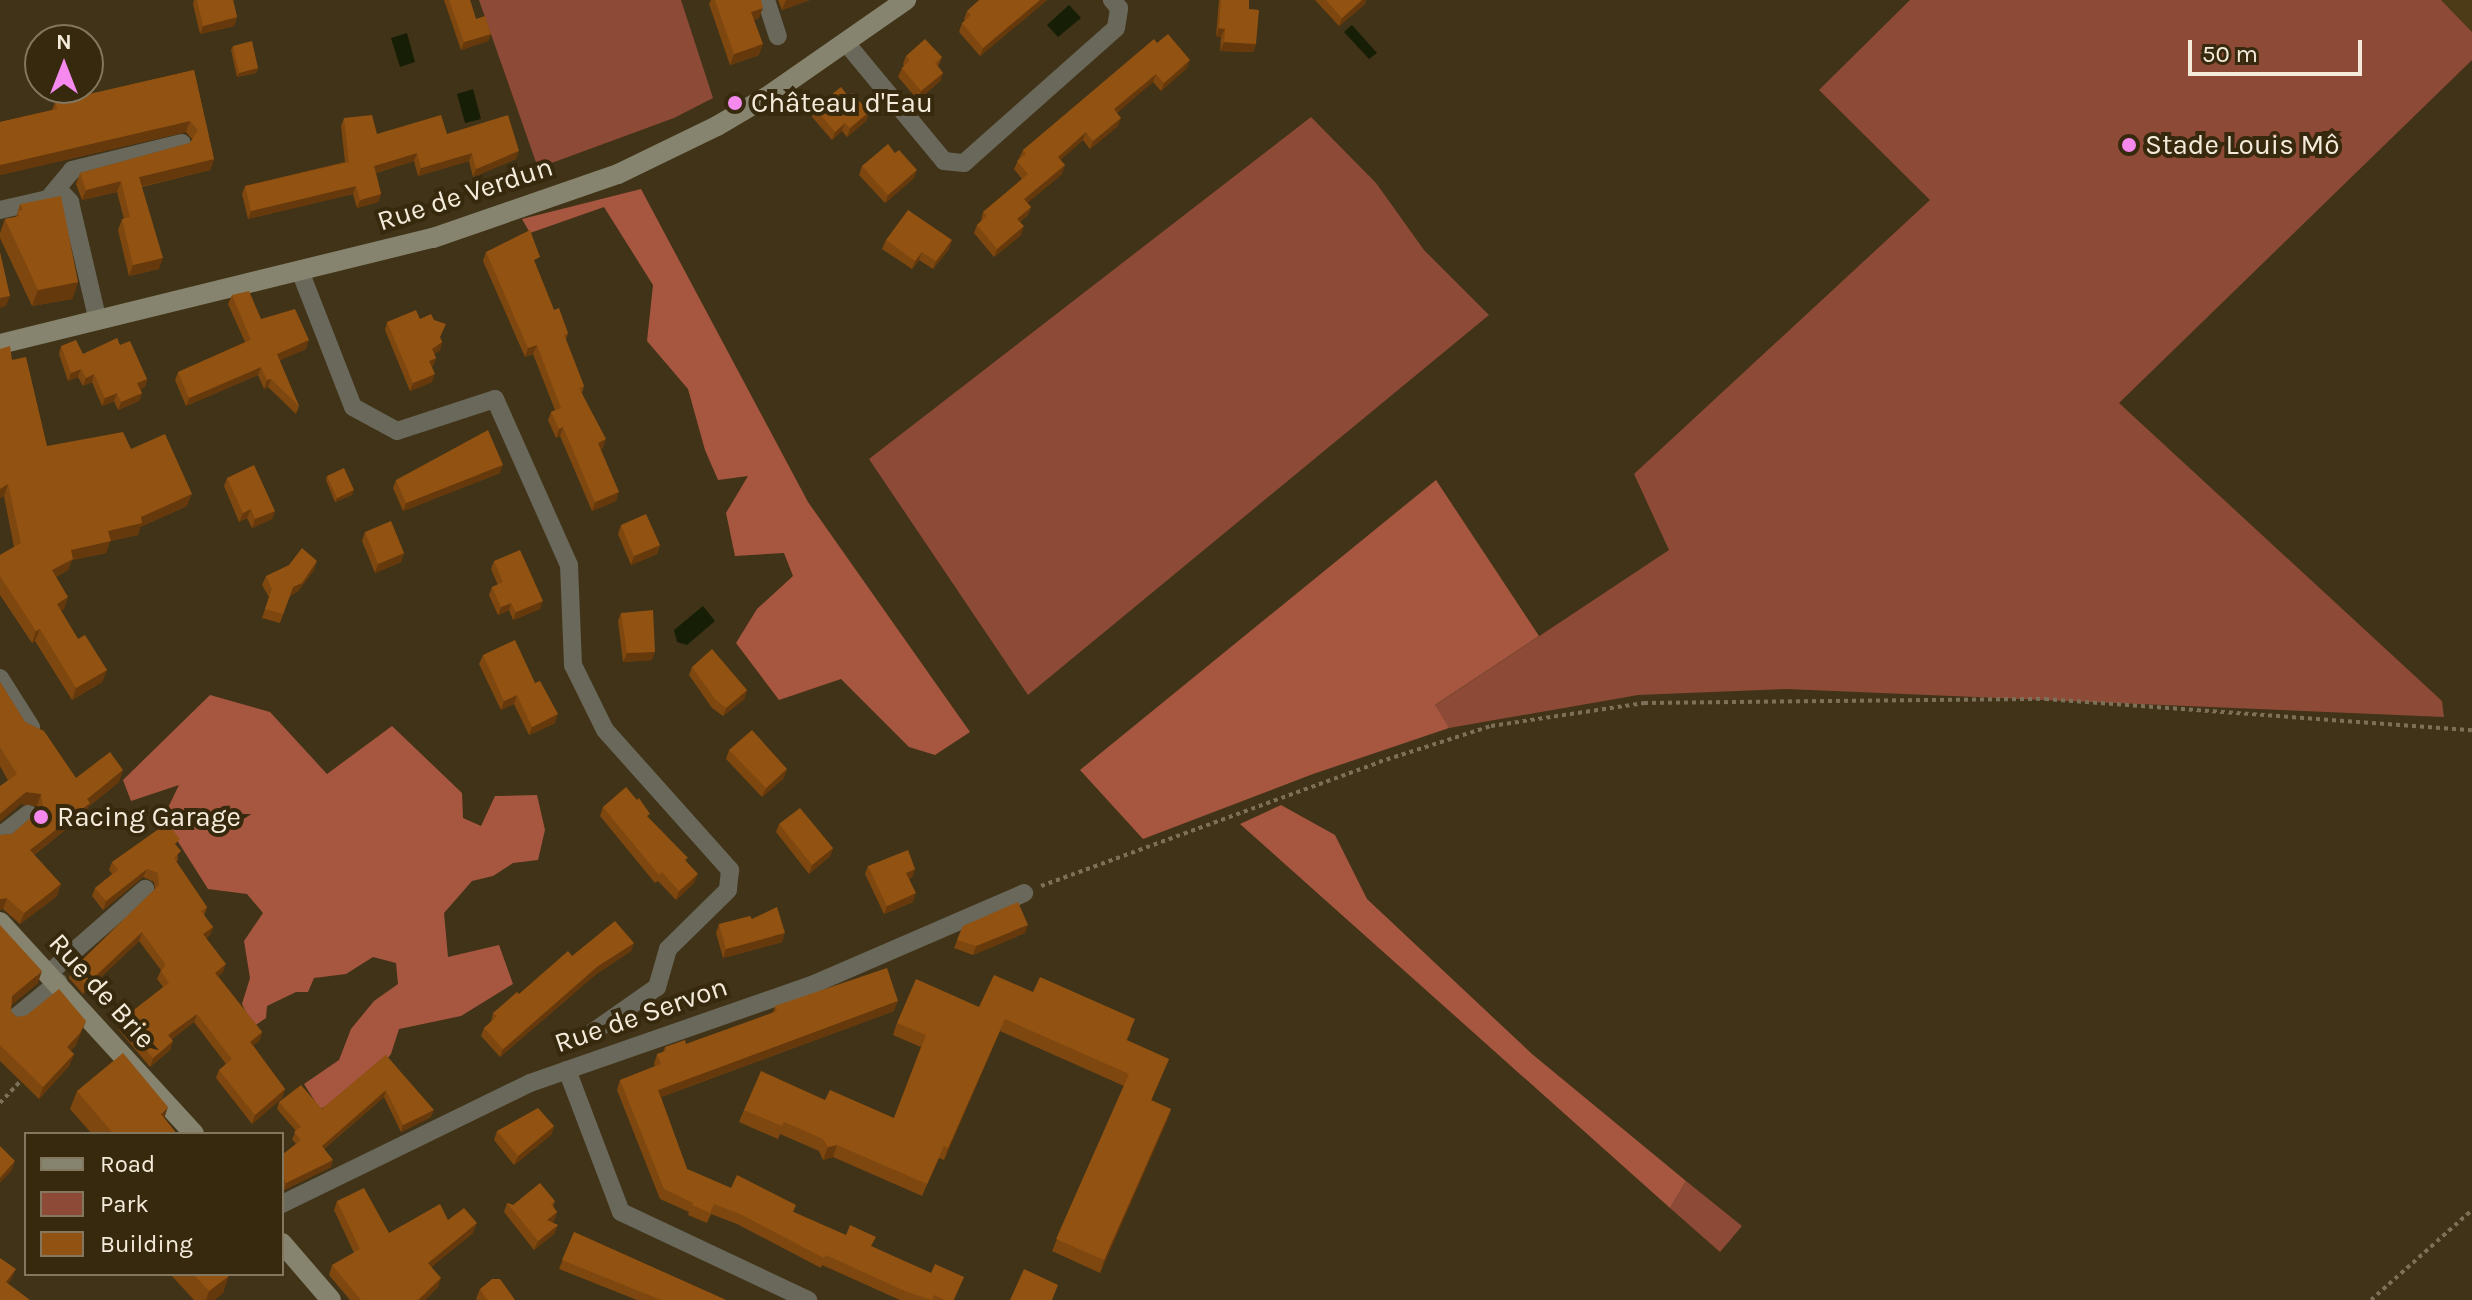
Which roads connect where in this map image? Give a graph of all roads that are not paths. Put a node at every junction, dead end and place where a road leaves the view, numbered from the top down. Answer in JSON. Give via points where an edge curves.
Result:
{"nodes":[{"id":1,"x":766,"y":0,"type":"edge"},
{"id":2,"x":906,"y":0,"type":"edge"},
{"id":3,"x":1112,"y":0,"type":"edge"},
{"id":4,"x":778,"y":36,"type":"dead end"},
{"id":5,"x":847,"y":44,"type":"junction"},
{"id":6,"x":182,"y":143,"type":"edge"},
{"id":7,"x":58,"y":189,"type":"junction"},
{"id":8,"x":0,"y":210,"type":"edge"},
{"id":9,"x":300,"y":271,"type":"junction"},
{"id":10,"x":98,"y":321,"type":"junction"},
{"id":11,"x":0,"y":344,"type":"edge"},
{"id":12,"x":1,"y":683,"type":"edge"},
{"id":13,"x":31,"y":727,"type":"edge"},
{"id":14,"x":28,"y":814,"type":"dead end"},
{"id":15,"x":0,"y":836,"type":"edge"},
{"id":16,"x":145,"y":889,"type":"dead end"},
{"id":17,"x":1024,"y":893,"type":"road end"},
{"id":18,"x":0,"y":922,"type":"edge"},
{"id":19,"x":54,"y":978,"type":"junction"},
{"id":20,"x":16,"y":1017,"type":"edge"},
{"id":21,"x":583,"y":1039,"type":"dead end"},
{"id":22,"x":567,"y":1070,"type":"junction"},
{"id":23,"x":192,"y":1132,"type":"edge"},
{"id":24,"x":284,"y":1203,"type":"edge"},
{"id":25,"x":284,"y":1246,"type":"edge"},
{"id":26,"x":323,"y":1297,"type":"edge"},
{"id":27,"x":808,"y":1300,"type":"edge"}],
"edges":[{"from":1,"to":4,"type":"street"},
{"from":2,"to":5,"type":"street","name":"Rue de Verdun"},
{"from":3,"to":5,"type":"street","via":[[1119,8],[1116,28],[964,163],[944,161]]},
{"from":5,"to":9,"type":"street","name":"Rue de Verdun","via":[[717,126],[618,174],[433,238]]},
{"from":6,"to":7,"type":"street","via":[[72,170]]},
{"from":7,"to":8,"type":"street","via":[[48,199]]},
{"from":7,"to":10,"type":"street","via":[[70,202]]},
{"from":9,"to":10,"type":"street","name":"Rue de Verdun"},
{"from":9,"to":21,"type":"street","via":[[353,407],[397,431],[495,399],[569,565],[573,665],[605,730],[730,870],[728,890],[668,949],[657,987]]},
{"from":10,"to":11,"type":"street","name":"Rue de Verdun"},
{"from":12,"to":13,"type":"street"},
{"from":14,"to":15,"type":"street"},
{"from":16,"to":19,"type":"street"},
{"from":17,"to":22,"type":"street","name":"Rue de Servon","via":[[814,984]]},
{"from":18,"to":19,"type":"street","name":"Rue de Brie"},
{"from":19,"to":20,"type":"street"},
{"from":19,"to":23,"type":"street","name":"Rue de Brie"},
{"from":22,"to":24,"type":"street","name":"Rue de Servon"},
{"from":22,"to":27,"type":"street","via":[[621,1212]]},
{"from":25,"to":26,"type":"street"}]}
